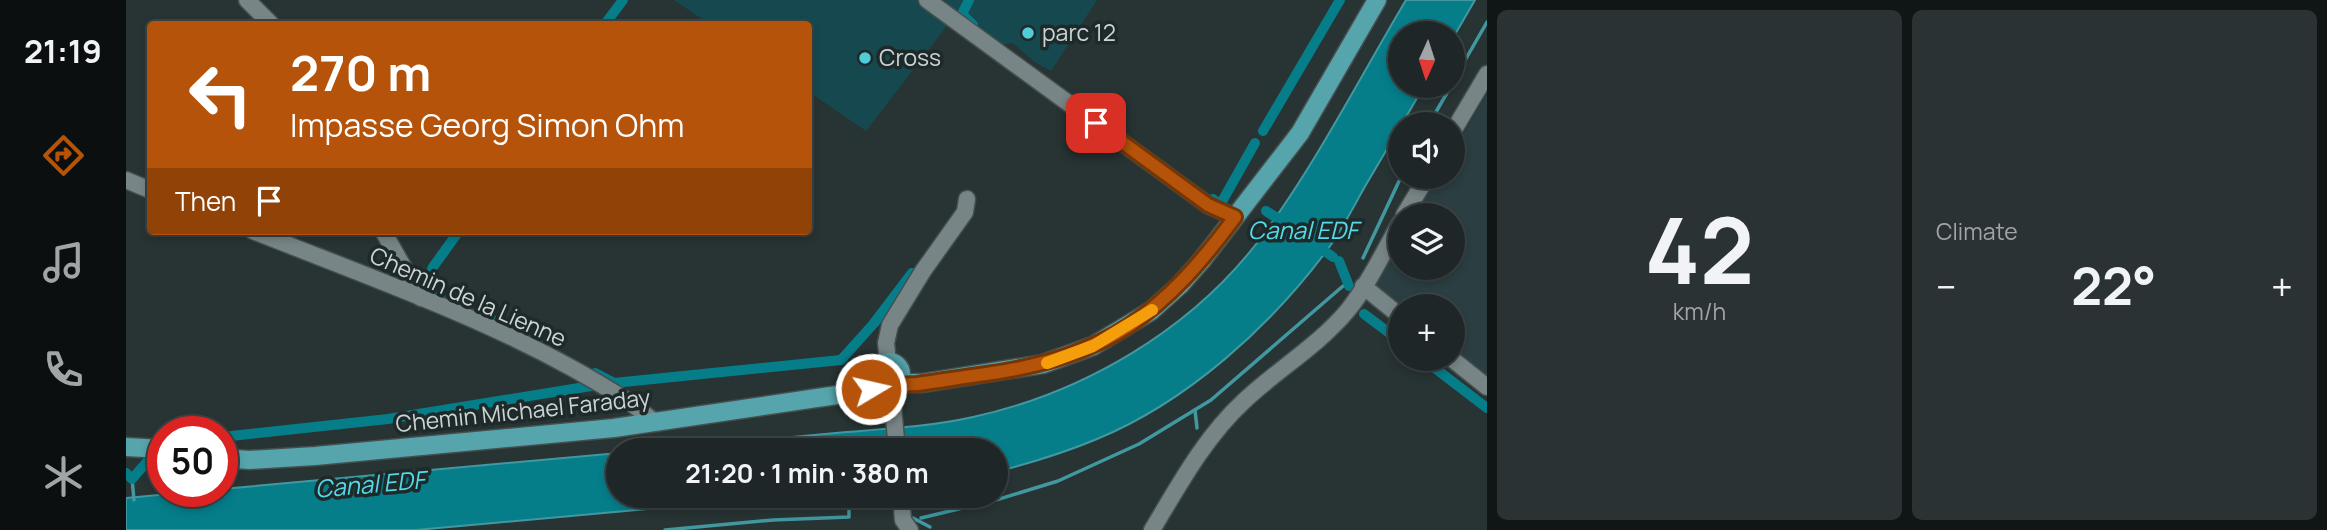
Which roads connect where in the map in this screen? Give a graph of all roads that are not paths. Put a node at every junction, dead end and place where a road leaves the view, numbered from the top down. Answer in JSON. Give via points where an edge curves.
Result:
{"nodes":[{"id":1,"x":247,"y":0,"type":"edge"},
{"id":2,"x":927,"y":0,"type":"edge"},
{"id":3,"x":1377,"y":0,"type":"edge"},
{"id":4,"x":268,"y":21,"type":"edge"},
{"id":5,"x":1487,"y":74,"type":"edge"},
{"id":6,"x":1464,"y":112,"type":"edge"},
{"id":7,"x":126,"y":180,"type":"edge"},
{"id":8,"x":147,"y":189,"type":"edge"},
{"id":9,"x":967,"y":199,"type":"dead end"},
{"id":10,"x":1230,"y":224,"type":"junction"},
{"id":11,"x":263,"y":235,"type":"edge"},
{"id":12,"x":385,"y":235,"type":"edge"},
{"id":13,"x":1388,"y":243,"type":"edge"},
{"id":14,"x":1363,"y":286,"type":"junction"},
{"id":15,"x":421,"y":298,"type":"junction"},
{"id":16,"x":1388,"y":306,"type":"edge"},
{"id":17,"x":1465,"y":369,"type":"edge"},
{"id":18,"x":890,"y":380,"type":"junction"},
{"id":19,"x":1487,"y":387,"type":"edge"},
{"id":20,"x":655,"y":422,"type":"junction"},
{"id":21,"x":896,"y":438,"type":"edge"},
{"id":22,"x":126,"y":447,"type":"edge"},
{"id":23,"x":147,"y":448,"type":"edge"},
{"id":24,"x":238,"y":459,"type":"edge"},
{"id":25,"x":902,"y":508,"type":"edge"},
{"id":26,"x":910,"y":530,"type":"edge"},
{"id":27,"x":1152,"y":530,"type":"edge"}],
"edges":[{"from":1,"to":4,"type":"street"},
{"from":2,"to":10,"type":"street"},
{"from":3,"to":10,"type":"main road","via":[[1306,123]]},
{"from":5,"to":6,"type":"street"},
{"from":7,"to":8,"type":"street"},
{"from":9,"to":18,"type":"street","via":[[961,217],[890,324],[886,343]]},
{"from":10,"to":18,"type":"main road","via":[[1170,295],[1116,334],[1078,352],[1043,364],[961,377],[914,384]]},
{"from":11,"to":15,"type":"street","name":"Chemin de la Lienne"},
{"from":12,"to":15,"type":"street"},
{"from":13,"to":14,"type":"street"},
{"from":14,"to":16,"type":"street"},
{"from":14,"to":27,"type":"street","via":[[1324,335],[1245,400],[1214,434]]},
{"from":15,"to":20,"type":"street","name":"Chemin de la Lienne","via":[[555,359]]},
{"from":17,"to":19,"type":"street"},
{"from":18,"to":20,"type":"main road","name":"Chemin Michael Faraday","via":[[827,395]]},
{"from":18,"to":21,"type":"street"},
{"from":20,"to":24,"type":"main road","name":"Chemin Michael Faraday","via":[[315,456]]},
{"from":22,"to":23,"type":"main road"},
{"from":25,"to":26,"type":"street"}]}
